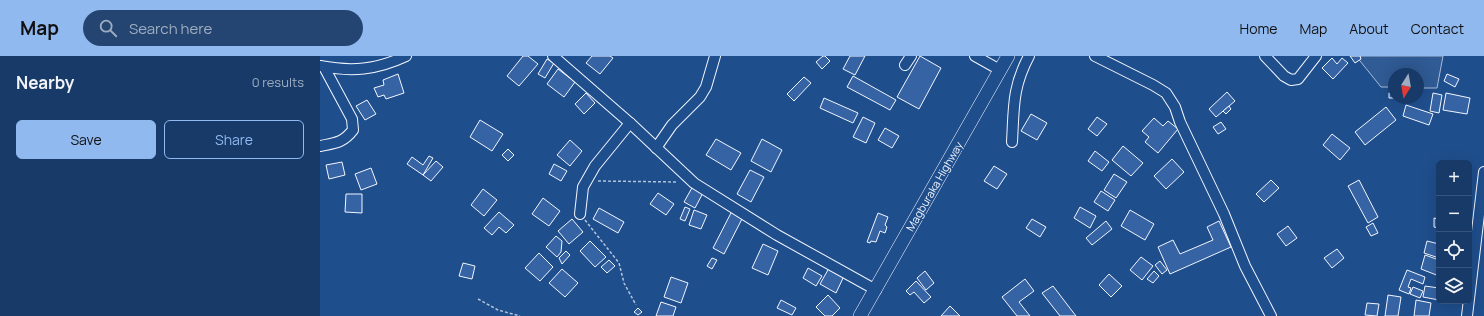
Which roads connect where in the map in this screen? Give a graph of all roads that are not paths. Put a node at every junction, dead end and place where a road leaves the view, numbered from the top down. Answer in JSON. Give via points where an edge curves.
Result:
{"nodes":[{"id":1,"x":406,"y":56,"type":"edge"},
{"id":2,"x":553,"y":56,"type":"edge"},
{"id":3,"x":715,"y":56,"type":"edge"},
{"id":4,"x":911,"y":56,"type":"edge"},
{"id":5,"x":975,"y":56,"type":"edge"},
{"id":6,"x":1008,"y":56,"type":"edge"},
{"id":7,"x":1029,"y":56,"type":"edge"},
{"id":8,"x":1095,"y":56,"type":"edge"},
{"id":9,"x":1265,"y":56,"type":"edge"},
{"id":10,"x":1316,"y":56,"type":"edge"},
{"id":11,"x":905,"y":65,"type":"dead end"},
{"id":12,"x":322,"y":66,"type":"edge"},
{"id":13,"x":1000,"y":70,"type":"junction"},
{"id":14,"x":630,"y":123,"type":"junction"},
{"id":15,"x":1012,"y":142,"type":"dead end"},
{"id":16,"x":320,"y":146,"type":"edge"},
{"id":17,"x":656,"y":148,"type":"junction"},
{"id":18,"x":1484,"y":172,"type":"edge"},
{"id":19,"x":580,"y":214,"type":"road end"},
{"id":20,"x":876,"y":290,"type":"junction"},
{"id":21,"x":860,"y":316,"type":"edge"},
{"id":22,"x":1271,"y":316,"type":"edge"},
{"id":23,"x":1468,"y":316,"type":"edge"}],
"edges":[{"from":1,"to":12,"type":"street","via":[[366,69]]},
{"from":2,"to":14,"type":"street"},
{"from":3,"to":17,"type":"street","via":[[706,87],[700,97],[672,125]]},
{"from":4,"to":11,"type":"street"},
{"from":5,"to":13,"type":"street"},
{"from":6,"to":13,"type":"main road","name":"Magburaka Highway"},
{"from":7,"to":15,"type":"street","via":[[1019,76],[1014,98]]},
{"from":8,"to":22,"type":"street","via":[[1166,93],[1224,214],[1245,266]]},
{"from":9,"to":10,"type":"street","via":[[1291,80],[1298,78]]},
{"from":12,"to":16,"type":"street","via":[[352,119],[353,130],[341,142]]},
{"from":13,"to":20,"type":"main road","name":"Magburaka Highway"},
{"from":14,"to":17,"type":"street"},
{"from":14,"to":19,"type":"street","via":[[595,166],[583,187]]},
{"from":17,"to":20,"type":"street","via":[[694,183],[777,235]]},
{"from":18,"to":23,"type":"street"},
{"from":20,"to":21,"type":"main road","name":"Magburaka Highway"}]}
